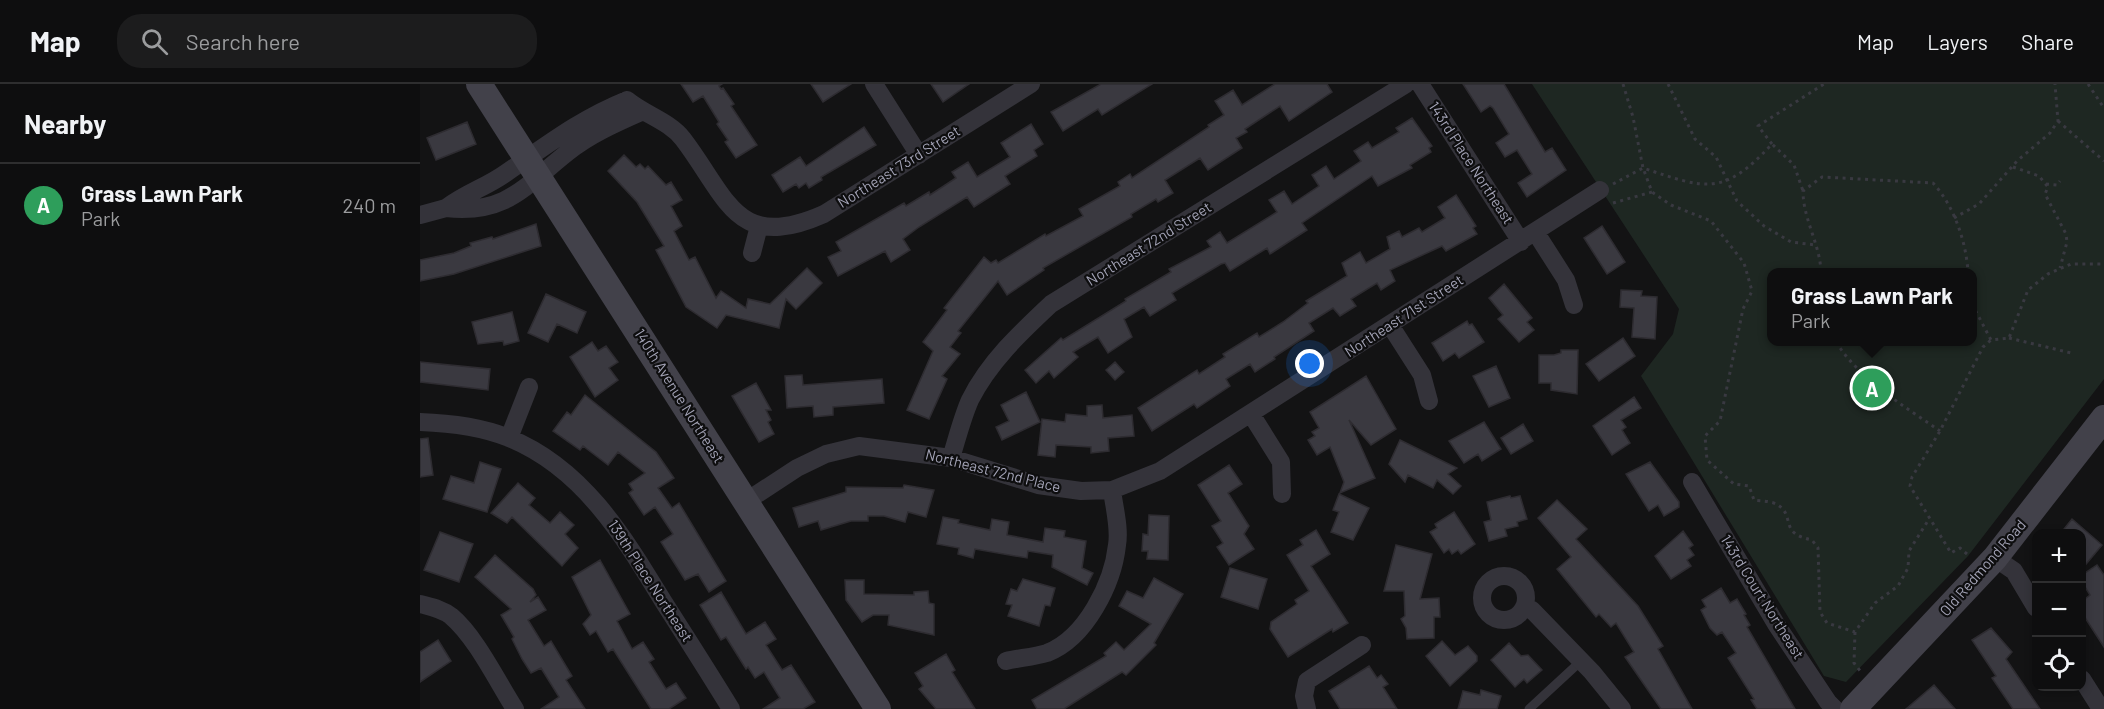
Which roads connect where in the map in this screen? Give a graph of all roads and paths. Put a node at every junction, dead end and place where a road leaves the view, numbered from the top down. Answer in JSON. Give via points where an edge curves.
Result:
{"nodes":[{"id":1,"x":479,"y":84,"type":"edge"},
{"id":2,"x":874,"y":84,"type":"edge"},
{"id":3,"x":1031,"y":84,"type":"edge"},
{"id":4,"x":1406,"y":84,"type":"edge"},
{"id":5,"x":1420,"y":84,"type":"edge"},
{"id":6,"x":1623,"y":84,"type":"edge"},
{"id":7,"x":1668,"y":84,"type":"edge"},
{"id":8,"x":1824,"y":84,"type":"edge"},
{"id":9,"x":2055,"y":84,"type":"edge"},
{"id":10,"x":2088,"y":84,"type":"edge"},
{"id":11,"x":631,"y":98,"type":"edge"},
{"id":12,"x":2104,"y":108,"type":"edge"},
{"id":13,"x":2058,"y":121,"type":"junction"},
{"id":14,"x":1772,"y":144,"type":"junction"},
{"id":15,"x":919,"y":155,"type":"junction"},
{"id":16,"x":2104,"y":160,"type":"edge"},
{"id":17,"x":2013,"y":167,"type":"junction"},
{"id":18,"x":533,"y":168,"type":"junction"},
{"id":19,"x":1643,"y":168,"type":"junction"},
{"id":20,"x":2060,"y":181,"type":"dead end"},
{"id":21,"x":1728,"y":182,"type":"junction"},
{"id":22,"x":2046,"y":184,"type":"junction"},
{"id":23,"x":1803,"y":191,"type":"junction"},
{"id":24,"x":1652,"y":192,"type":"junction"},
{"id":25,"x":1607,"y":197,"type":"junction"},
{"id":26,"x":447,"y":208,"type":"junction"},
{"id":27,"x":420,"y":214,"type":"edge"},
{"id":28,"x":1954,"y":218,"type":"junction"},
{"id":29,"x":759,"y":226,"type":"junction"},
{"id":30,"x":1529,"y":237,"type":"junction"},
{"id":31,"x":1816,"y":245,"type":"junction"},
{"id":32,"x":752,"y":253,"type":"dead end"},
{"id":33,"x":2104,"y":264,"type":"edge"},
{"id":34,"x":1820,"y":268,"type":"edge"},
{"id":35,"x":1968,"y":268,"type":"edge"},
{"id":36,"x":2060,"y":268,"type":"junction"},
{"id":37,"x":1574,"y":305,"type":"dead end"},
{"id":38,"x":1977,"y":313,"type":"edge"},
{"id":39,"x":1390,"y":325,"type":"junction"},
{"id":40,"x":2009,"y":338,"type":"junction"},
{"id":41,"x":1991,"y":340,"type":"junction"},
{"id":42,"x":1839,"y":346,"type":"edge"},
{"id":43,"x":2071,"y":353,"type":"dead end"},
{"id":44,"x":529,"y":387,"type":"dead end"},
{"id":45,"x":1429,"y":400,"type":"dead end"},
{"id":46,"x":1251,"y":414,"type":"junction"},
{"id":47,"x":2104,"y":418,"type":"edge"},
{"id":48,"x":420,"y":422,"type":"edge"},
{"id":49,"x":1940,"y":431,"type":"junction"},
{"id":50,"x":509,"y":438,"type":"junction"},
{"id":51,"x":951,"y":458,"type":"junction"},
{"id":52,"x":1692,"y":482,"type":"dead end"},
{"id":53,"x":1112,"y":490,"type":"junction"},
{"id":54,"x":1282,"y":494,"type":"dead end"},
{"id":55,"x":745,"y":502,"type":"junction"},
{"id":56,"x":1929,"y":519,"type":"junction"},
{"id":57,"x":1967,"y":554,"type":"dead end"},
{"id":58,"x":1995,"y":558,"type":"junction"},
{"id":59,"x":2032,"y":600,"type":"edge"},
{"id":60,"x":420,"y":604,"type":"edge"},
{"id":61,"x":1524,"y":606,"type":"dead end"},
{"id":62,"x":1855,"y":632,"type":"junction"},
{"id":63,"x":1362,"y":645,"type":"dead end"},
{"id":64,"x":1006,"y":661,"type":"dead end"},
{"id":65,"x":1581,"y":661,"type":"junction"},
{"id":66,"x":1862,"y":674,"type":"dead end"},
{"id":67,"x":2086,"y":685,"type":"edge"},
{"id":68,"x":1851,"y":708,"type":"edge"},
{"id":69,"x":515,"y":709,"type":"edge"},
{"id":70,"x":731,"y":709,"type":"edge"},
{"id":71,"x":878,"y":709,"type":"edge"},
{"id":72,"x":1307,"y":709,"type":"edge"},
{"id":73,"x":1529,"y":709,"type":"edge"},
{"id":74,"x":1622,"y":709,"type":"edge"},
{"id":75,"x":2101,"y":709,"type":"edge"}],
"edges":[{"from":1,"to":18,"type":"main road","name":"140th Avenue Northeast"},
{"from":2,"to":15,"type":"street"},
{"from":3,"to":15,"type":"street","name":"Northeast 73rd Street"},
{"from":4,"to":51,"type":"street","name":"Northeast 72nd Street","via":[[1051,304],[1014,338],[988,371],[970,401]]},
{"from":5,"to":30,"type":"street","name":"143rd Place Northeast"},
{"from":6,"to":19,"type":"path","via":[[1634,117]]},
{"from":7,"to":21,"type":"path","via":[[1695,139],[1716,157]]},
{"from":8,"to":14,"type":"path","via":[[1758,126]]},
{"from":9,"to":13,"type":"path"},
{"from":10,"to":12,"type":"path"},
{"from":11,"to":18,"type":"street","via":[[593,114]]},
{"from":11,"to":18,"type":"street","via":[[605,128],[568,152]]},
{"from":11,"to":29,"type":"street","via":[[682,138],[720,197]]},
{"from":13,"to":16,"type":"path"},
{"from":13,"to":17,"type":"path"},
{"from":14,"to":21,"type":"path","via":[[1750,168]]},
{"from":14,"to":23,"type":"path","via":[[1794,165]]},
{"from":15,"to":29,"type":"street","name":"Northeast 73rd Street","via":[[824,214],[777,229]]},
{"from":17,"to":22,"type":"path","via":[[2039,176]]},
{"from":17,"to":28,"type":"path","via":[[1979,204]]},
{"from":18,"to":26,"type":"street","via":[[505,174],[465,193]]},
{"from":18,"to":26,"type":"street","via":[[518,194],[473,211]]},
{"from":18,"to":55,"type":"main road","name":"140th Avenue Northeast"},
{"from":19,"to":21,"type":"path","via":[[1694,185]]},
{"from":19,"to":24,"type":"path"},
{"from":19,"to":25,"type":"path"},
{"from":20,"to":22,"type":"path"},
{"from":21,"to":31,"type":"path","via":[[1737,201],[1764,226],[1791,242]]},
{"from":22,"to":36,"type":"path","via":[[2045,194],[2066,234]]},
{"from":23,"to":28,"type":"path","via":[[1822,177],[1933,183],[1945,196]]},
{"from":23,"to":31,"type":"path"},
{"from":24,"to":25,"type":"path"},
{"from":24,"to":62,"type":"path","via":[[1671,205],[1711,221],[1744,263],[1752,291],[1743,309],[1720,421],[1705,436],[1707,460],[1734,484],[1749,486],[1754,500],[1777,504],[1785,513],[1789,529],[1812,540],[1818,548],[1820,612],[1827,623]]},
{"from":25,"to":30,"type":"street","name":"Northeast 71st Street"},
{"from":26,"to":27,"type":"street"},
{"from":28,"to":35,"type":"path","via":[[1966,250]]},
{"from":29,"to":32,"type":"street"},
{"from":30,"to":37,"type":"street","via":[[1566,280]]},
{"from":30,"to":39,"type":"street","name":"Northeast 71st Street"},
{"from":31,"to":34,"type":"path"},
{"from":33,"to":36,"type":"path"},
{"from":36,"to":40,"type":"path","via":[[2028,290]]},
{"from":38,"to":41,"type":"path"},
{"from":39,"to":45,"type":"street","via":[[1422,375]]},
{"from":39,"to":46,"type":"street","name":"Northeast 71st Street"},
{"from":40,"to":41,"type":"path"},
{"from":40,"to":43,"type":"path"},
{"from":41,"to":49,"type":"path","via":[[1983,347]]},
{"from":42,"to":49,"type":"path","via":[[1887,393]]},
{"from":44,"to":50,"type":"street"},
{"from":46,"to":53,"type":"street","name":"Northeast 71st Street","via":[[1160,471]]},
{"from":46,"to":54,"type":"street","via":[[1281,462]]},
{"from":47,"to":58,"type":"main road","name":"Old Redmond Road"},
{"from":48,"to":50,"type":"street","name":"139th Place Northeast","via":[[450,423]]},
{"from":49,"to":56,"type":"path","via":[[1910,486]]},
{"from":50,"to":70,"type":"street","name":"139th Place Northeast","via":[[574,480],[601,507],[626,540]]},
{"from":51,"to":53,"type":"street","name":"Northeast 72nd Place","via":[[1038,485],[1081,491]]},
{"from":51,"to":55,"type":"street","name":"Northeast 72nd Place","via":[[859,446],[826,454]]},
{"from":52,"to":68,"type":"street","name":"143rd Court Northeast","via":[[1776,624]]},
{"from":53,"to":64,"type":"street","via":[[1118,542],[1103,594],[1088,618],[1048,652]]},
{"from":55,"to":71,"type":"main road","name":"140th Avenue Northeast"},
{"from":56,"to":57,"type":"path","via":[[1951,553],[1960,548]]},
{"from":56,"to":62,"type":"path","via":[[1909,551],[1908,568],[1898,586],[1875,603]]},
{"from":58,"to":59,"type":"street","via":[[2014,572]]},
{"from":58,"to":68,"type":"main road","name":"Old Redmond Road"},
{"from":60,"to":69,"type":"street","via":[[450,616],[465,632]]},
{"from":61,"to":65,"type":"street"},
{"from":62,"to":66,"type":"path","via":[[1854,663]]},
{"from":63,"to":72,"type":"street","via":[[1307,681]]},
{"from":65,"to":73,"type":"lane"},
{"from":65,"to":74,"type":"street"},
{"from":67,"to":75,"type":"street"}]}
